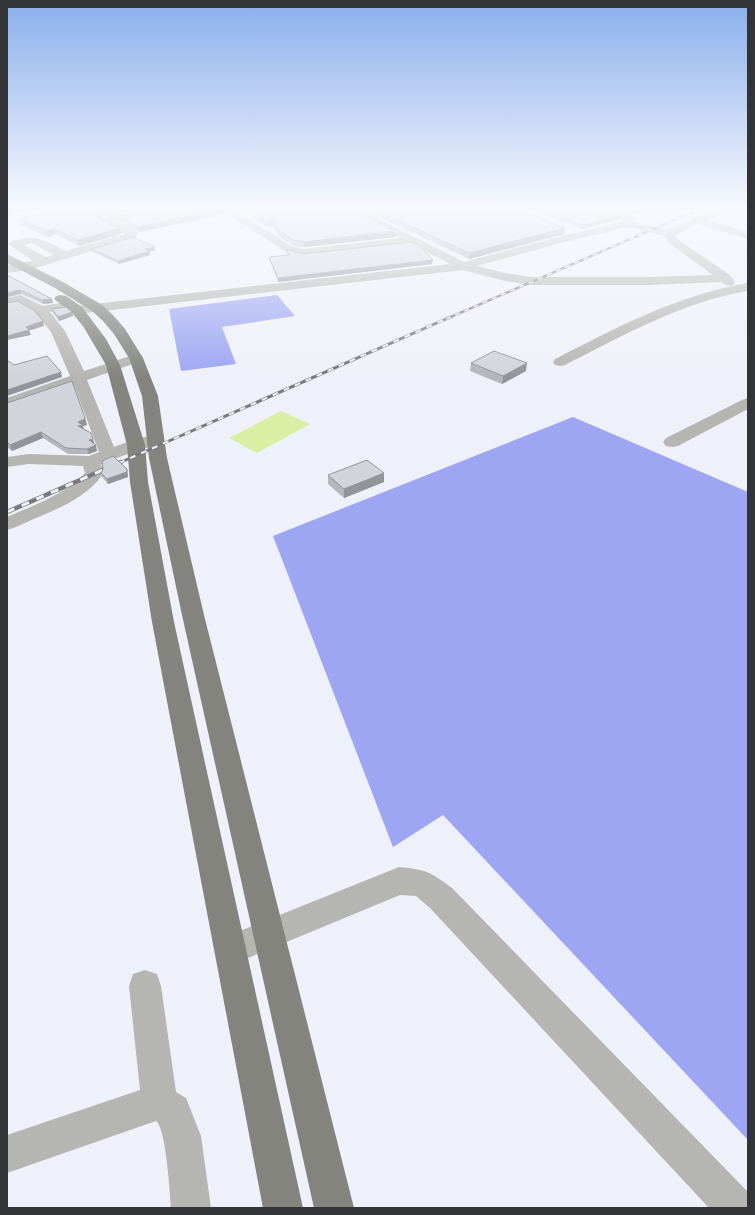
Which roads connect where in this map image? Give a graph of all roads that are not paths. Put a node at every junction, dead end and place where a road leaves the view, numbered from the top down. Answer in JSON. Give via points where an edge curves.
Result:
{"nodes":[{"id":1,"x":18,"y":265,"type":"edge"},
{"id":2,"x":468,"y":265,"type":"edge"},
{"id":3,"x":705,"y":265,"type":"edge"},
{"id":4,"x":463,"y":266,"type":"junction"},
{"id":5,"x":730,"y":283,"type":"junction"},
{"id":6,"x":748,"y":287,"type":"edge"},
{"id":7,"x":7,"y":294,"type":"edge"},
{"id":8,"x":748,"y":294,"type":"edge"},
{"id":9,"x":13,"y":301,"type":"edge"},
{"id":10,"x":81,"y":308,"type":"junction"},
{"id":11,"x":41,"y":310,"type":"junction"},
{"id":12,"x":136,"y":358,"type":"junction"},
{"id":13,"x":560,"y":362,"type":"dead end"},
{"id":14,"x":112,"y":365,"type":"junction"},
{"id":15,"x":80,"y":377,"type":"junction"},
{"id":16,"x":7,"y":403,"type":"edge"},
{"id":17,"x":748,"y":404,"type":"edge"},
{"id":18,"x":672,"y":442,"type":"dead end"},
{"id":19,"x":146,"y":443,"type":"junction"},
{"id":20,"x":109,"y":455,"type":"junction"},
{"id":21,"x":91,"y":461,"type":"junction"},
{"id":22,"x":7,"y":462,"type":"edge"},
{"id":23,"x":7,"y":524,"type":"edge"},
{"id":24,"x":269,"y":936,"type":"junction"},
{"id":25,"x":231,"y":950,"type":"junction"},
{"id":26,"x":145,"y":986,"type":"dead end"},
{"id":27,"x":159,"y":1102,"type":"junction"},
{"id":28,"x":7,"y":1154,"type":"edge"},
{"id":29,"x":191,"y":1208,"type":"edge"},
{"id":30,"x":283,"y":1208,"type":"edge"},
{"id":31,"x":334,"y":1208,"type":"edge"},
{"id":32,"x":736,"y":1208,"type":"edge"}],
"edges":[{"from":1,"to":10,"type":"main road","via":[[45,289]]},
{"from":2,"to":4,"type":"street"},
{"from":3,"to":5,"type":"street"},
{"from":4,"to":5,"type":"street","via":[[505,277],[552,282]]},
{"from":4,"to":10,"type":"street"},
{"from":5,"to":6,"type":"street"},
{"from":5,"to":8,"type":"street"},
{"from":5,"to":13,"type":"street"},
{"from":7,"to":9,"type":"street"},
{"from":9,"to":11,"type":"street"},
{"from":10,"to":11,"type":"street"},
{"from":10,"to":12,"type":"main road","via":[[120,332]]},
{"from":10,"to":14,"type":"main road"},
{"from":11,"to":15,"type":"street","via":[[58,331]]},
{"from":12,"to":14,"type":"street"},
{"from":12,"to":19,"type":"main road","via":[[150,396]]},
{"from":14,"to":15,"type":"street"},
{"from":14,"to":19,"type":"main road","via":[[126,406]]},
{"from":15,"to":16,"type":"street"},
{"from":15,"to":20,"type":"street"},
{"from":17,"to":18,"type":"street"},
{"from":19,"to":20,"type":"street"},
{"from":19,"to":24,"type":"main road","via":[[193,615]]},
{"from":19,"to":25,"type":"main road","via":[[139,482],[163,622]]},
{"from":20,"to":21,"type":"street"},
{"from":21,"to":22,"type":"street","via":[[29,459]]},
{"from":21,"to":23,"type":"street","via":[[94,474],[87,483]]},
{"from":24,"to":25,"type":"street"},
{"from":24,"to":31,"type":"main road"},
{"from":24,"to":32,"type":"street","via":[[399,881],[422,883],[447,904]]},
{"from":25,"to":30,"type":"main road"},
{"from":26,"to":27,"type":"street"},
{"from":27,"to":28,"type":"street"},
{"from":27,"to":29,"type":"street","via":[[173,1111],[182,1136]]}]}
